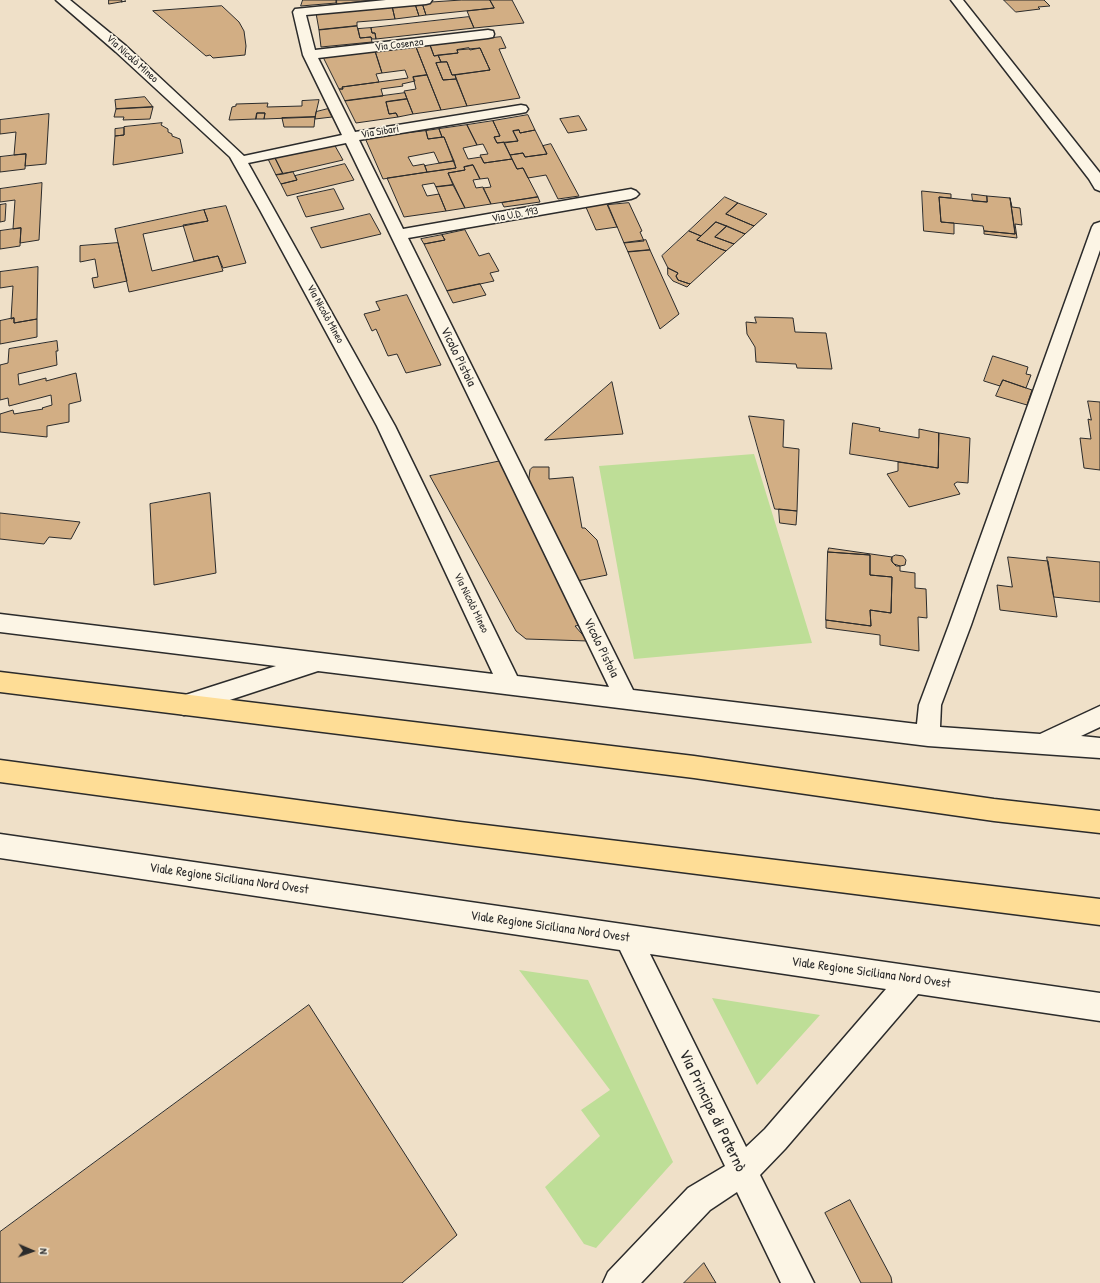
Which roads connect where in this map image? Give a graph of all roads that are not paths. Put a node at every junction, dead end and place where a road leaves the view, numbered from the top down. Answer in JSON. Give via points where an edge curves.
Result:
{"nodes":[{"id":1,"x":62,"y":0,"type":"edge"},
{"id":2,"x":426,"y":0,"type":"edge"},
{"id":3,"x":957,"y":0,"type":"edge"},
{"id":4,"x":488,"y":34,"type":"dead end"},
{"id":5,"x":310,"y":55,"type":"junction"},
{"id":6,"x":521,"y":109,"type":"dead end"},
{"id":7,"x":351,"y":137,"type":"junction"},
{"id":8,"x":239,"y":161,"type":"junction"},
{"id":9,"x":1100,"y":186,"type":"edge"},
{"id":10,"x":631,"y":194,"type":"dead end"},
{"id":11,"x":1100,"y":227,"type":"edge"},
{"id":12,"x":398,"y":235,"type":"junction"},
{"id":13,"x":0,"y":623,"type":"edge"},
{"id":14,"x":319,"y":662,"type":"junction"},
{"id":15,"x":0,"y":682,"type":"edge"},
{"id":16,"x":510,"y":685,"type":"junction"},
{"id":17,"x":626,"y":699,"type":"junction"},
{"id":18,"x":184,"y":705,"type":"junction"},
{"id":19,"x":1100,"y":716,"type":"edge"},
{"id":20,"x":928,"y":736,"type":"junction"},
{"id":21,"x":1044,"y":743,"type":"junction"},
{"id":22,"x":1100,"y":748,"type":"edge"},
{"id":23,"x":0,"y":771,"type":"edge"},
{"id":24,"x":1100,"y":822,"type":"edge"},
{"id":25,"x":0,"y":846,"type":"edge"},
{"id":26,"x":1100,"y":912,"type":"edge"},
{"id":27,"x":628,"y":938,"type":"junction"},
{"id":28,"x":913,"y":979,"type":"junction"},
{"id":29,"x":1032,"y":997,"type":"junction"},
{"id":30,"x":1100,"y":998,"type":"edge"},
{"id":31,"x":1100,"y":1007,"type":"edge"},
{"id":32,"x":742,"y":1172,"type":"junction"},
{"id":33,"x":619,"y":1283,"type":"edge"},
{"id":34,"x":798,"y":1283,"type":"edge"}],
"edges":[{"from":1,"to":8,"type":"street","name":"Via Nicolò Mineo","via":[[162,86],[236,155]]},
{"from":2,"to":5,"type":"street","name":"Vicolo Pistoia","via":[[299,12]]},
{"from":3,"to":9,"type":"street"},
{"from":4,"to":5,"type":"street","name":"Via Cosenza"},
{"from":5,"to":7,"type":"street","name":"Vicolo Pistoia"},
{"from":6,"to":7,"type":"street","name":"Via Sibari"},
{"from":7,"to":8,"type":"street","name":"Via Sibari"},
{"from":7,"to":12,"type":"street","name":"Vicolo Pistoia"},
{"from":8,"to":16,"type":"street","name":"Via Nicolò Mineo","via":[[386,426]]},
{"from":10,"to":12,"type":"street","name":"Via U.D. 193"},
{"from":11,"to":20,"type":"street","via":[[930,705]]},
{"from":12,"to":17,"type":"street","name":"Vicolo Pistoia"},
{"from":13,"to":14,"type":"street"},
{"from":14,"to":16,"type":"street"},
{"from":14,"to":18,"type":"street"},
{"from":15,"to":18,"type":"main road"},
{"from":16,"to":17,"type":"street"},
{"from":17,"to":20,"type":"street"},
{"from":18,"to":24,"type":"main road","via":[[694,767],[994,810]]},
{"from":19,"to":21,"type":"street"},
{"from":20,"to":21,"type":"street"},
{"from":21,"to":22,"type":"street"},
{"from":23,"to":26,"type":"main road","via":[[452,832]]},
{"from":25,"to":27,"type":"street","name":"Viale Regione Siciliana Nord Ovest"},
{"from":27,"to":28,"type":"street","name":"Viale Regione Siciliana Nord Ovest"},
{"from":27,"to":32,"type":"street","name":"Via Principe di Paternò"},
{"from":28,"to":29,"type":"street","name":"Viale Regione Siciliana Nord Ovest"},
{"from":28,"to":32,"type":"street","via":[[775,1139]]},
{"from":29,"to":30,"type":"street"},
{"from":29,"to":31,"type":"street","name":"Viale Regione Siciliana Nord Ovest"},
{"from":32,"to":33,"type":"street","via":[[699,1199]]},
{"from":32,"to":34,"type":"street","name":"Via Principe di Paternò"}]}
